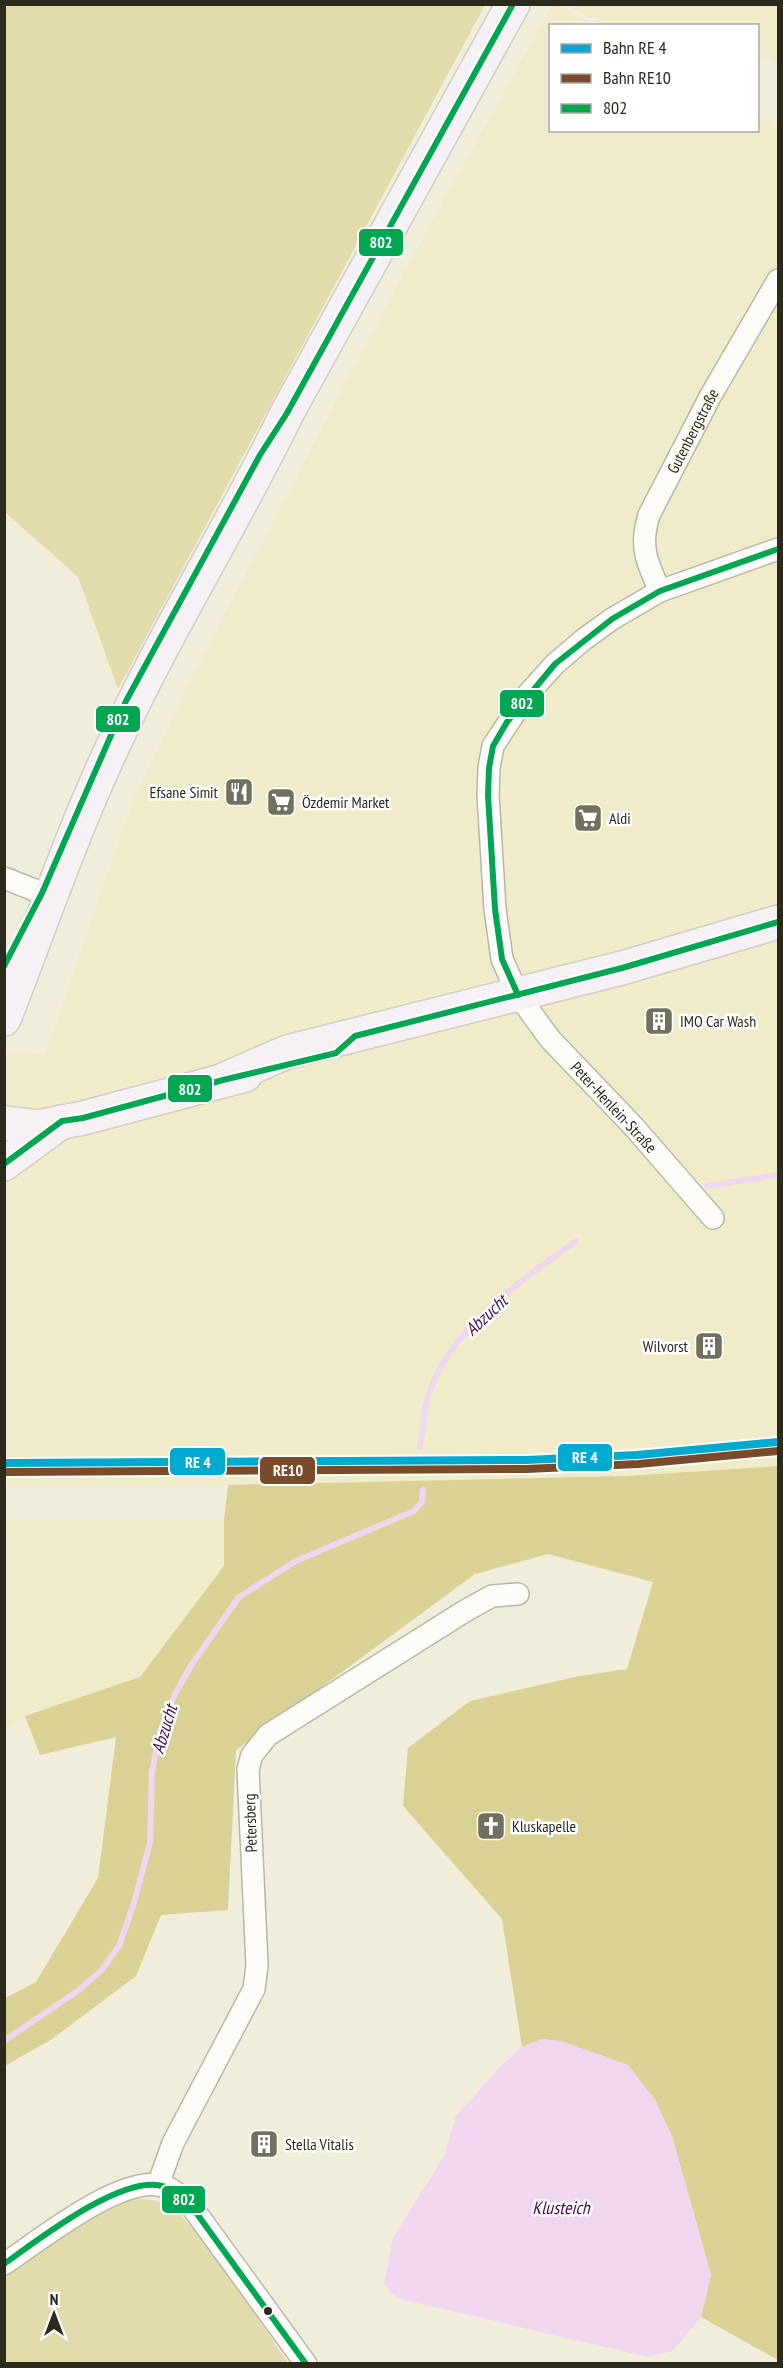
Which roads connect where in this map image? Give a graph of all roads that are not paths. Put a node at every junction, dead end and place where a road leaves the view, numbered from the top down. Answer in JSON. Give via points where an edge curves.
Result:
{"nodes":[{"id":1,"x":513,"y":4,"type":"edge"},
{"id":2,"x":778,"y":280,"type":"edge"},
{"id":3,"x":287,"y":412,"type":"junction"},
{"id":4,"x":778,"y":549,"type":"edge"},
{"id":5,"x":660,"y":591,"type":"junction"},
{"id":6,"x":4,"y":878,"type":"edge"},
{"id":7,"x":42,"y":893,"type":"junction"},
{"id":8,"x":778,"y":922,"type":"edge"},
{"id":9,"x":4,"y":967,"type":"edge"},
{"id":10,"x":518,"y":995,"type":"junction"},
{"id":11,"x":4,"y":1019,"type":"edge"},
{"id":12,"x":6,"y":1115,"type":"edge"},
{"id":13,"x":62,"y":1121,"type":"junction"},
{"id":14,"x":4,"y":1164,"type":"edge"},
{"id":15,"x":713,"y":1218,"type":"dead end"},
{"id":16,"x":518,"y":1594,"type":"dead end"},
{"id":17,"x":158,"y":2185,"type":"junction"},
{"id":18,"x":4,"y":2264,"type":"edge"},
{"id":19,"x":306,"y":2364,"type":"edge"}],
"edges":[{"from":1,"to":3,"type":"main road"},
{"from":2,"to":5,"type":"street","name":"Gutenbergstraße","via":[[711,395],[649,515],[643,532],[644,549]]},
{"from":3,"to":7,"type":"main road","via":[[126,701]]},
{"from":3,"to":11,"type":"main road","via":[[112,748]]},
{"from":4,"to":5,"type":"street","name":"Peter-Henlein-Straße"},
{"from":5,"to":10,"type":"street","name":"Peter-Henlein-Straße","via":[[612,619],[555,664],[526,696],[494,746],[488,795],[495,909],[502,958]]},
{"from":6,"to":7,"type":"street"},
{"from":7,"to":9,"type":"main road"},
{"from":8,"to":10,"type":"main road"},
{"from":10,"to":13,"type":"main road","via":[[355,1036],[336,1053]]},
{"from":10,"to":15,"type":"street","name":"Peter-Henlein-Straße","via":[[550,1039]]},
{"from":12,"to":13,"type":"main road"},
{"from":13,"to":14,"type":"main road"},
{"from":16,"to":17,"type":"street","name":"Petersberg","via":[[492,1596],[465,1611],[268,1734],[255,1750],[248,1769],[258,1965],[254,1989],[173,2143]]},
{"from":17,"to":18,"type":"street","via":[[135,2186],[106,2196]]},
{"from":17,"to":19,"type":"street","via":[[176,2192],[192,2207]]}]}
